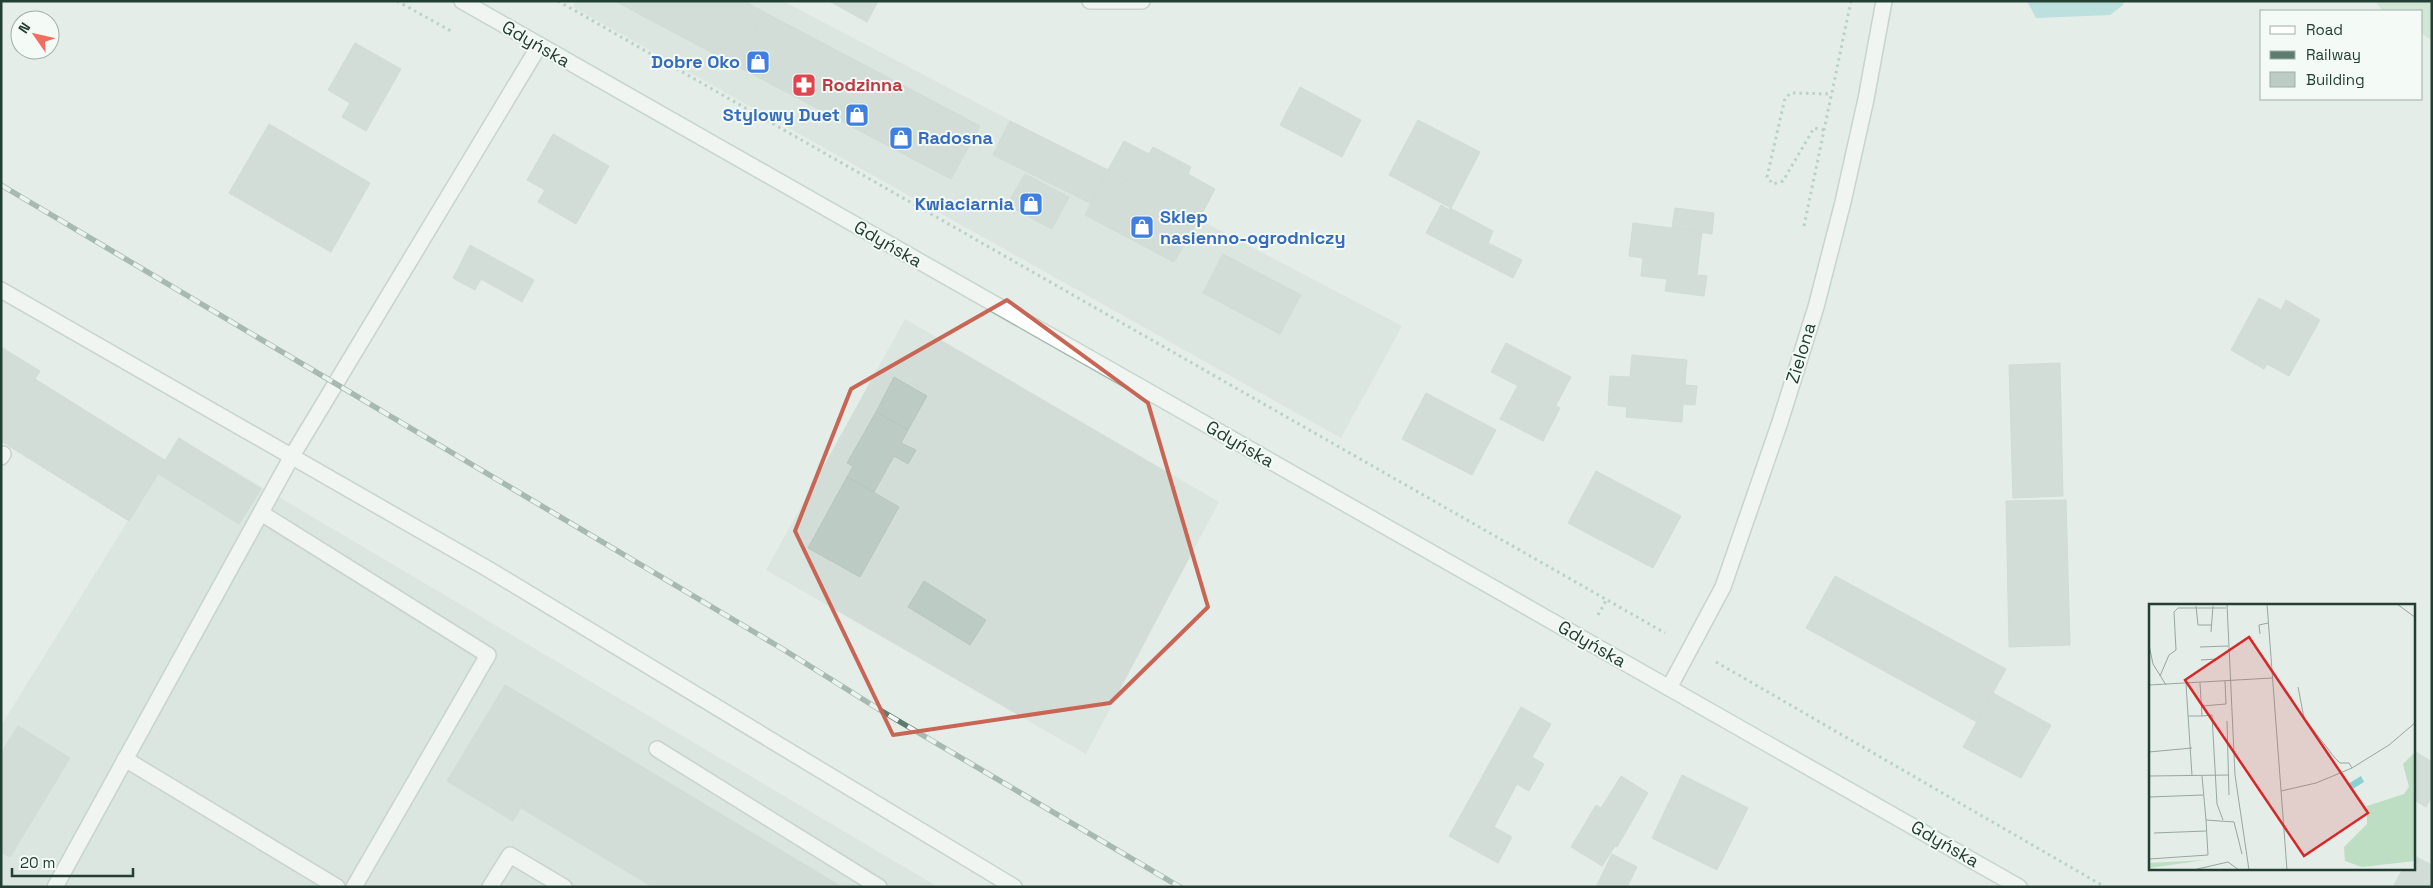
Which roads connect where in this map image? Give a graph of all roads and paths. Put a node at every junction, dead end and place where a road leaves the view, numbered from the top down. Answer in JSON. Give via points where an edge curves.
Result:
{"nodes":[{"id":1,"x":462,"y":1,"type":"edge"},
{"id":2,"x":558,"y":1,"type":"edge"},
{"id":3,"x":1090,"y":1,"type":"edge"},
{"id":4,"x":1142,"y":1,"type":"edge"},
{"id":5,"x":1851,"y":1,"type":"edge"},
{"id":6,"x":1884,"y":1,"type":"edge"},
{"id":7,"x":539,"y":46,"type":"junction"},
{"id":8,"x":1832,"y":94,"type":"junction"},
{"id":9,"x":1826,"y":120,"type":"dead end"},
{"id":10,"x":1824,"y":130,"type":"dead end"},
{"id":11,"x":1,"y":290,"type":"edge"},
{"id":12,"x":292,"y":456,"type":"junction"},
{"id":13,"x":261,"y":513,"type":"junction"},
{"id":14,"x":1692,"y":648,"type":"junction"},
{"id":15,"x":1669,"y":688,"type":"junction"},
{"id":16,"x":657,"y":748,"type":"dead end"},
{"id":17,"x":125,"y":759,"type":"junction"},
{"id":18,"x":55,"y":887,"type":"edge"},
{"id":19,"x":337,"y":887,"type":"edge"},
{"id":20,"x":354,"y":887,"type":"edge"},
{"id":21,"x":490,"y":887,"type":"edge"},
{"id":22,"x":564,"y":887,"type":"edge"},
{"id":23,"x":879,"y":887,"type":"edge"},
{"id":24,"x":1014,"y":887,"type":"edge"},
{"id":25,"x":2019,"y":887,"type":"edge"},
{"id":26,"x":2105,"y":887,"type":"edge"}],
"edges":[{"from":1,"to":7,"type":"main road","name":"Gdyńska"},
{"from":2,"to":14,"type":"path"},
{"from":3,"to":4,"type":"main road"},
{"from":5,"to":8,"type":"path"},
{"from":6,"to":14,"type":"main road","name":"Zielona","via":[[1844,202],[1813,316],[1726,579]]},
{"from":7,"to":12,"type":"main road"},
{"from":7,"to":15,"type":"main road","name":"Gdyńska"},
{"from":8,"to":9,"type":"path"},
{"from":8,"to":10,"type":"path","via":[[1791,93],[1785,98],[1767,177],[1773,184],[1783,181],[1814,128]]},
{"from":11,"to":12,"type":"main road"},
{"from":12,"to":13,"type":"main road"},
{"from":12,"to":24,"type":"main road","via":[[488,569]]},
{"from":13,"to":17,"type":"main road"},
{"from":13,"to":20,"type":"main road","via":[[488,655]]},
{"from":14,"to":15,"type":"main road","name":"Zielona"},
{"from":14,"to":26,"type":"path"},
{"from":15,"to":25,"type":"main road","name":"Gdyńska"},
{"from":16,"to":23,"type":"main road"},
{"from":17,"to":18,"type":"main road"},
{"from":17,"to":19,"type":"main road"},
{"from":21,"to":22,"type":"main road","via":[[510,855]]}]}
